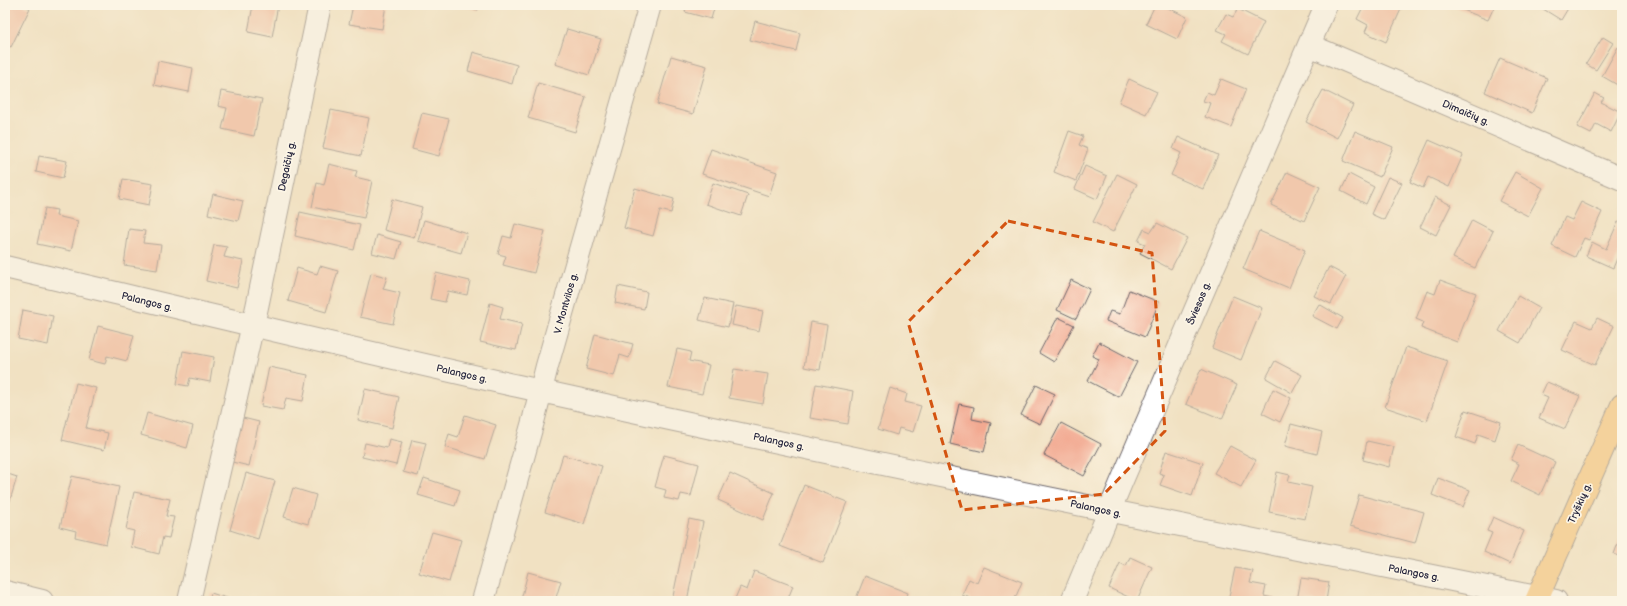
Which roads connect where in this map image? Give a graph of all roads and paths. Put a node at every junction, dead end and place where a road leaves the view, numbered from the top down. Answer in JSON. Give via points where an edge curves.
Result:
{"nodes":[{"id":1,"x":320,"y":5,"type":"edge"},
{"id":2,"x":650,"y":5,"type":"edge"},
{"id":3,"x":1326,"y":5,"type":"edge"},
{"id":4,"x":1310,"y":45,"type":"junction"},
{"id":5,"x":1622,"y":179,"type":"edge"},
{"id":6,"x":5,"y":267,"type":"edge"},
{"id":7,"x":253,"y":326,"type":"junction"},
{"id":8,"x":541,"y":390,"type":"junction"},
{"id":9,"x":1622,"y":405,"type":"edge"},
{"id":10,"x":1109,"y":511,"type":"junction"},
{"id":11,"x":5,"y":592,"type":"edge"},
{"id":12,"x":1543,"y":600,"type":"edge"},
{"id":13,"x":42,"y":601,"type":"edge"},
{"id":14,"x":189,"y":601,"type":"edge"},
{"id":15,"x":483,"y":601,"type":"edge"},
{"id":16,"x":1072,"y":601,"type":"edge"}],
"edges":[{"from":1,"to":7,"type":"street","name":"Degaičių g."},
{"from":2,"to":8,"type":"street","name":"V. Montvilos g."},
{"from":3,"to":4,"type":"street","name":"Šviesos g."},
{"from":4,"to":5,"type":"street","name":"Dimaičių g."},
{"from":4,"to":10,"type":"street","name":"Šviesos g."},
{"from":6,"to":7,"type":"street","name":"Palangos g."},
{"from":7,"to":8,"type":"street","name":"Palangos g."},
{"from":7,"to":14,"type":"street","name":"Degaičių g."},
{"from":8,"to":10,"type":"street","name":"Palangos g."},
{"from":8,"to":15,"type":"street","name":"V. Montvilos g."},
{"from":9,"to":12,"type":"main road","name":"Tryškių g."},
{"from":10,"to":12,"type":"street","name":"Palangos g."},
{"from":10,"to":16,"type":"street","name":"Šviesos g."},
{"from":11,"to":13,"type":"street"}]}
